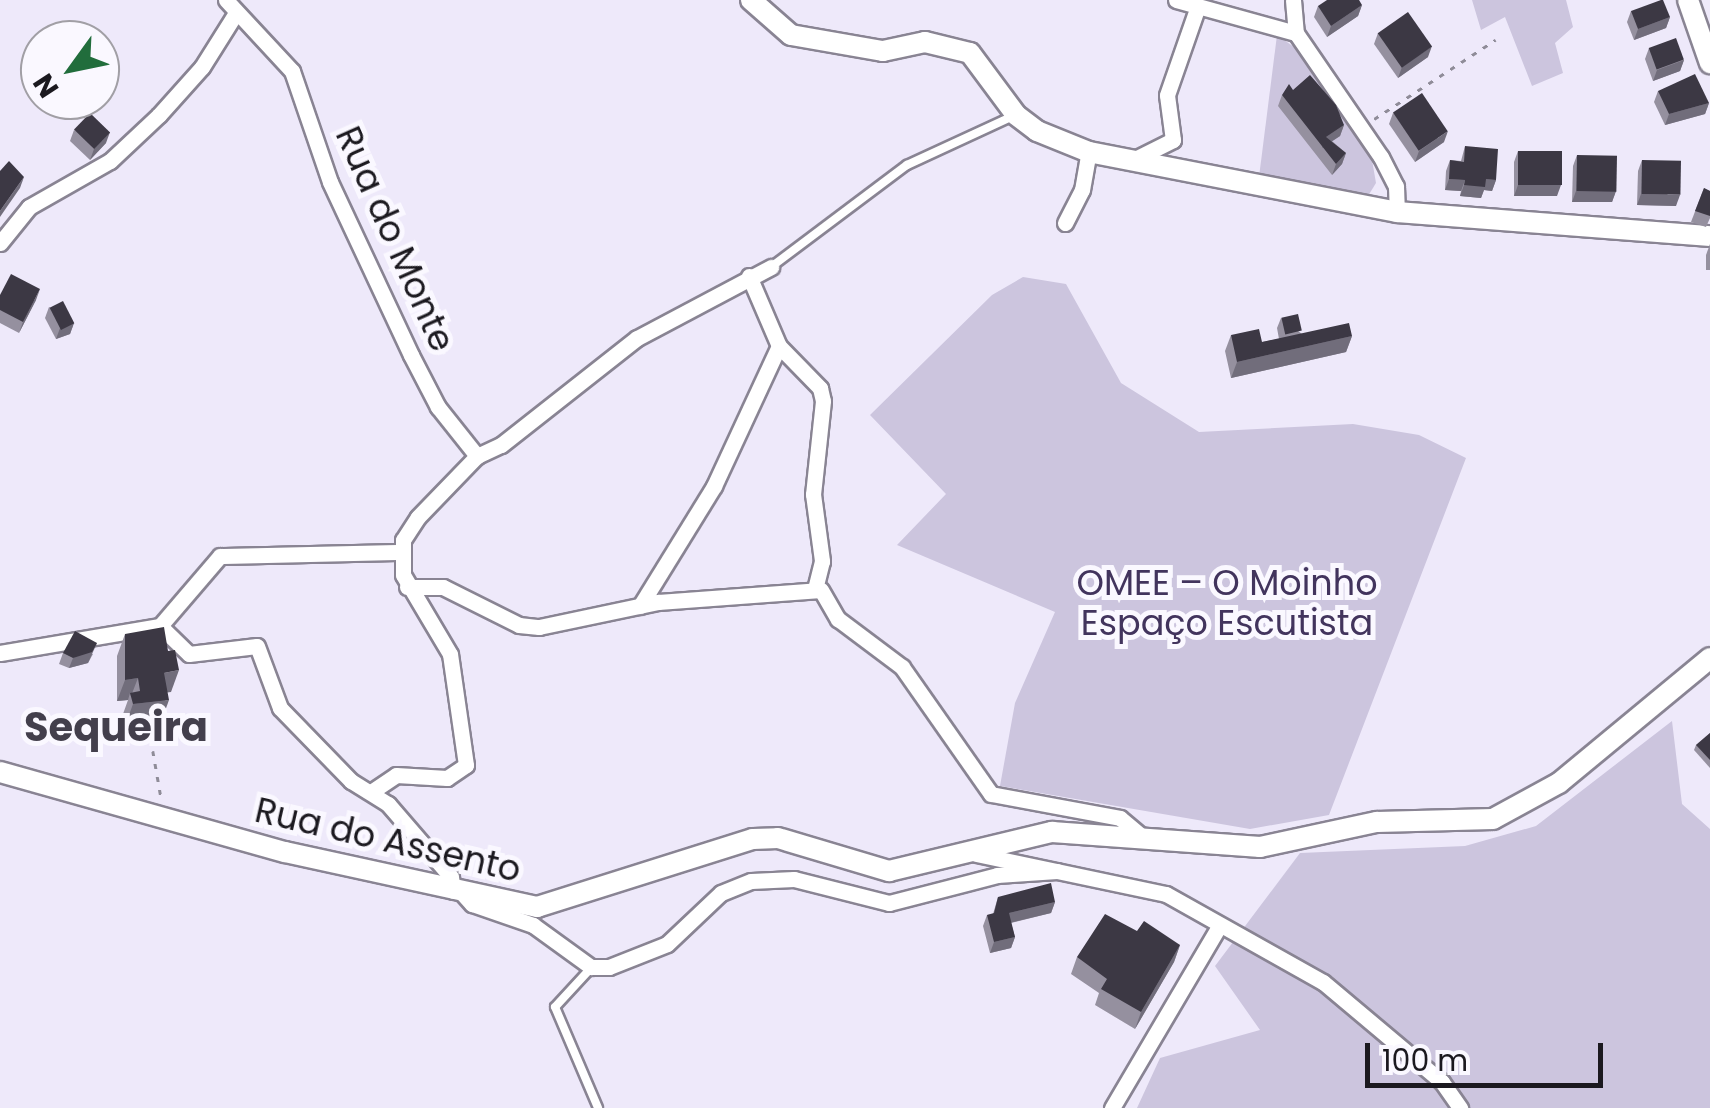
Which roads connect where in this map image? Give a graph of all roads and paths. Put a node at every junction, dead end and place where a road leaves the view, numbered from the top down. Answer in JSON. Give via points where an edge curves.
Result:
{"nodes":[{"id":1,"x":226,"y":0,"type":"edge"},
{"id":2,"x":751,"y":0,"type":"edge"},
{"id":3,"x":1176,"y":0,"type":"edge"},
{"id":4,"x":1293,"y":0,"type":"edge"},
{"id":5,"x":1688,"y":0,"type":"edge"},
{"id":6,"x":1198,"y":6,"type":"junction"},
{"id":7,"x":234,"y":16,"type":"junction"},
{"id":8,"x":1296,"y":33,"type":"junction"},
{"id":9,"x":1494,"y":40,"type":"dead end"},
{"id":10,"x":1710,"y":63,"type":"edge"},
{"id":11,"x":1016,"y":115,"type":"junction"},
{"id":12,"x":1361,"y":127,"type":"junction"},
{"id":13,"x":1089,"y":152,"type":"junction"},
{"id":14,"x":1132,"y":161,"type":"junction"},
{"id":15,"x":1397,"y":212,"type":"junction"},
{"id":16,"x":1064,"y":223,"type":"dead end"},
{"id":17,"x":1710,"y":236,"type":"edge"},
{"id":18,"x":0,"y":243,"type":"edge"},
{"id":19,"x":770,"y":268,"type":"joint"},
{"id":20,"x":749,"y":276,"type":"junction"},
{"id":21,"x":779,"y":346,"type":"junction"},
{"id":22,"x":478,"y":456,"type":"junction"},
{"id":23,"x":400,"y":552,"type":"junction"},
{"id":24,"x":408,"y":587,"type":"junction"},
{"id":25,"x":815,"y":588,"type":"junction"},
{"id":26,"x":640,"y":606,"type":"junction"},
{"id":27,"x":160,"y":626,"type":"junction"},
{"id":28,"x":0,"y":654,"type":"edge"},
{"id":29,"x":1710,"y":658,"type":"edge"},
{"id":30,"x":153,"y":751,"type":"dead end"},
{"id":31,"x":0,"y":772,"type":"edge"},
{"id":32,"x":371,"y":792,"type":"junction"},
{"id":33,"x":165,"y":818,"type":"junction"},
{"id":34,"x":1145,"y":839,"type":"junction"},
{"id":35,"x":972,"y":853,"type":"junction"},
{"id":36,"x":1056,"y":871,"type":"junction"},
{"id":37,"x":457,"y":892,"type":"junction"},
{"id":38,"x":1220,"y":926,"type":"junction"},
{"id":39,"x":592,"y":967,"type":"junction"},
{"id":40,"x":598,"y":1108,"type":"edge"},
{"id":41,"x":1112,"y":1108,"type":"edge"},
{"id":42,"x":1460,"y":1108,"type":"edge"}],
"edges":[{"from":1,"to":7,"type":"street","name":"Rua do Monte"},
{"from":2,"to":11,"type":"street","via":[[792,34],[883,51],[925,42],[970,53]]},
{"from":3,"to":6,"type":"street"},
{"from":4,"to":8,"type":"street"},
{"from":5,"to":10,"type":"street"},
{"from":6,"to":8,"type":"street"},
{"from":6,"to":14,"type":"street","via":[[1167,95],[1173,140]]},
{"from":7,"to":18,"type":"street","via":[[202,67],[159,115],[110,161],[30,208]]},
{"from":7,"to":22,"type":"street","name":"Rua do Monte","via":[[292,71],[330,182],[411,355],[438,407]]},
{"from":8,"to":12,"type":"street"},
{"from":9,"to":12,"type":"path"},
{"from":11,"to":13,"type":"street","via":[[1037,132]]},
{"from":11,"to":19,"type":"lane","via":[[907,165]]},
{"from":12,"to":15,"type":"street","via":[[1396,186]]},
{"from":13,"to":14,"type":"street"},
{"from":13,"to":16,"type":"street","via":[[1082,190]]},
{"from":14,"to":15,"type":"street"},
{"from":15,"to":17,"type":"street"},
{"from":19,"to":20,"type":"street"},
{"from":20,"to":21,"type":"street"},
{"from":20,"to":22,"type":"street","via":[[637,338]]},
{"from":21,"to":25,"type":"street","via":[[820,388],[823,401],[814,463],[822,561]]},
{"from":21,"to":26,"type":"street","via":[[714,486]]},
{"from":22,"to":23,"type":"street","via":[[418,517]]},
{"from":23,"to":24,"type":"street"},
{"from":23,"to":27,"type":"street","via":[[220,556]]},
{"from":24,"to":26,"type":"street","via":[[443,587],[519,625],[539,627]]},
{"from":24,"to":32,"type":"street","via":[[450,654],[466,765],[446,778],[396,775]]},
{"from":25,"to":26,"type":"street"},
{"from":25,"to":34,"type":"street","via":[[838,619],[902,667],[991,794],[1120,818]]},
{"from":27,"to":28,"type":"street"},
{"from":27,"to":32,"type":"street","via":[[189,654],[257,646],[280,708],[350,781]]},
{"from":29,"to":34,"type":"street","name":"Rua do Assento","via":[[1559,783],[1493,819],[1377,822],[1260,848]]},
{"from":30,"to":33,"type":"path"},
{"from":31,"to":33,"type":"street","name":"Rua do Assento"},
{"from":32,"to":37,"type":"street","via":[[451,877]]},
{"from":33,"to":37,"type":"street","name":"Rua do Assento"},
{"from":34,"to":35,"type":"street","name":"Rua do Assento","via":[[1052,832]]},
{"from":35,"to":36,"type":"street"},
{"from":35,"to":37,"type":"street","name":"Rua do Assento","via":[[889,871],[778,838],[752,838],[537,907]]},
{"from":36,"to":38,"type":"street","via":[[1166,894]]},
{"from":36,"to":39,"type":"street","via":[[997,875],[889,904],[794,879],[751,881],[721,893],[668,944]]},
{"from":37,"to":39,"type":"street","via":[[472,904],[533,925]]},
{"from":38,"to":41,"type":"street"},
{"from":38,"to":42,"type":"street","via":[[1323,982],[1442,1082]]},
{"from":39,"to":40,"type":"lane","via":[[555,1007]]}]}
